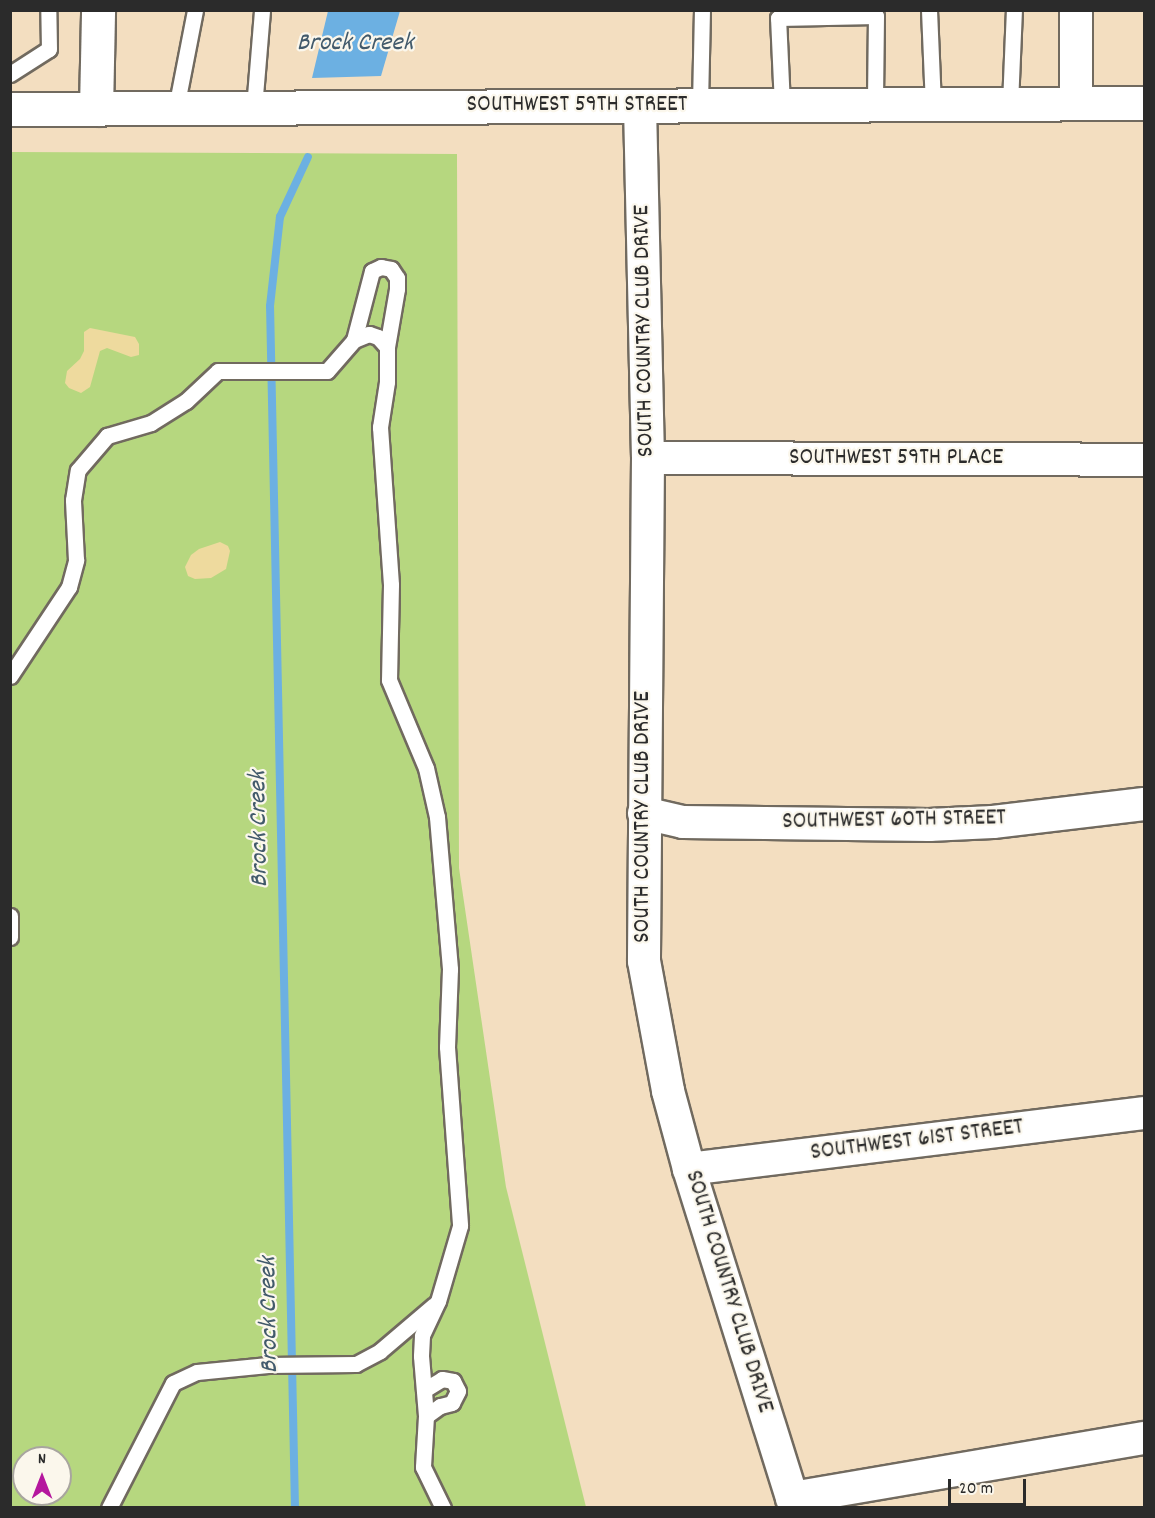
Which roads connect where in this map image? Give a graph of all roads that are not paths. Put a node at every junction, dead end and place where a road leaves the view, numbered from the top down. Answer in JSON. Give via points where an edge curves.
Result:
{"nodes":[{"id":1,"x":48,"y":10,"type":"edge"},
{"id":2,"x":98,"y":10,"type":"edge"},
{"id":3,"x":195,"y":10,"type":"edge"},
{"id":4,"x":262,"y":10,"type":"edge"},
{"id":5,"x":702,"y":10,"type":"edge"},
{"id":6,"x":929,"y":10,"type":"edge"},
{"id":7,"x":1014,"y":10,"type":"edge"},
{"id":8,"x":1076,"y":10,"type":"edge"},
{"id":9,"x":778,"y":14,"type":"edge"},
{"id":10,"x":11,"y":93,"type":"edge"},
{"id":11,"x":1144,"y":103,"type":"edge"},
{"id":12,"x":875,"y":104,"type":"junction"},
{"id":13,"x":933,"y":104,"type":"junction"},
{"id":14,"x":1010,"y":104,"type":"junction"},
{"id":15,"x":1076,"y":104,"type":"junction"},
{"id":16,"x":700,"y":105,"type":"junction"},
{"id":17,"x":782,"y":105,"type":"junction"},
{"id":18,"x":640,"y":106,"type":"junction"},
{"id":19,"x":176,"y":108,"type":"junction"},
{"id":20,"x":254,"y":108,"type":"junction"},
{"id":21,"x":96,"y":109,"type":"junction"},
{"id":22,"x":354,"y":340,"type":"junction"},
{"id":23,"x":387,"y":347,"type":"junction"},
{"id":24,"x":648,"y":458,"type":"junction"},
{"id":25,"x":1144,"y":460,"type":"edge"},
{"id":26,"x":10,"y":676,"type":"edge"},
{"id":27,"x":1144,"y":804,"type":"edge"},
{"id":28,"x":644,"y":813,"type":"junction"},
{"id":29,"x":10,"y":916,"type":"edge"},
{"id":30,"x":10,"y":937,"type":"edge"},
{"id":31,"x":1144,"y":1113,"type":"edge"},
{"id":32,"x":689,"y":1169,"type":"junction"},
{"id":33,"x":438,"y":1301,"type":"junction"},
{"id":34,"x":424,"y":1390,"type":"junction"},
{"id":35,"x":426,"y":1416,"type":"junction"},
{"id":36,"x":1144,"y":1438,"type":"edge"},
{"id":37,"x":794,"y":1503,"type":"edge"},
{"id":38,"x":109,"y":1508,"type":"edge"},
{"id":39,"x":443,"y":1508,"type":"edge"}],
"edges":[{"from":1,"to":10,"type":"lane","via":[[49,49]]},
{"from":2,"to":21,"type":"main road"},
{"from":3,"to":19,"type":"lane"},
{"from":4,"to":20,"type":"lane"},
{"from":5,"to":16,"type":"lane"},
{"from":6,"to":13,"type":"lane"},
{"from":7,"to":14,"type":"lane"},
{"from":8,"to":15,"type":"street"},
{"from":9,"to":12,"type":"lane","via":[[876,16]]},
{"from":9,"to":17,"type":"lane"},
{"from":10,"to":21,"type":"main road","name":"SOUTHWEST 59TH STREET"},
{"from":11,"to":15,"type":"main road","name":"SOUTHWEST 59TH STREET"},
{"from":12,"to":13,"type":"main road","name":"SOUTHWEST 59TH STREET"},
{"from":12,"to":17,"type":"main road","name":"SOUTHWEST 59TH STREET"},
{"from":13,"to":14,"type":"main road","name":"SOUTHWEST 59TH STREET"},
{"from":14,"to":15,"type":"main road","name":"SOUTHWEST 59TH STREET"},
{"from":16,"to":17,"type":"main road","name":"SOUTHWEST 59TH STREET"},
{"from":16,"to":18,"type":"main road","name":"SOUTHWEST 59TH STREET"},
{"from":18,"to":20,"type":"main road","name":"SOUTHWEST 59TH STREET"},
{"from":18,"to":24,"type":"street","name":"SOUTH COUNTRY CLUB DRIVE"},
{"from":19,"to":20,"type":"main road","name":"SOUTHWEST 59TH STREET"},
{"from":19,"to":21,"type":"main road","name":"SOUTHWEST 59TH STREET"},
{"from":22,"to":23,"type":"lane","via":[[369,334]]},
{"from":22,"to":23,"type":"lane","via":[[372,271],[381,267],[391,269],[396,289]]},
{"from":22,"to":26,"type":"lane","via":[[327,371],[218,371],[186,401],[151,423],[107,436],[78,470],[73,500],[76,560],[69,587]]},
{"from":23,"to":33,"type":"lane","via":[[387,382],[380,427],[391,585],[389,681],[426,768],[437,816],[450,969],[447,1047],[460,1226]]},
{"from":24,"to":25,"type":"street","name":"SOUTHWEST 59TH PLACE"},
{"from":24,"to":28,"type":"street","name":"SOUTH COUNTRY CLUB DRIVE"},
{"from":27,"to":28,"type":"street","name":"SOUTHWEST 60TH STREET","via":[[993,822],[929,825],[683,822]]},
{"from":28,"to":32,"type":"street","name":"SOUTH COUNTRY CLUB DRIVE","via":[[644,961],[668,1091]]},
{"from":29,"to":30,"type":"lane"},
{"from":31,"to":32,"type":"street","name":"SOUTHWEST 61ST STREET"},
{"from":32,"to":37,"type":"street","name":"SOUTH COUNTRY CLUB DRIVE"},
{"from":33,"to":34,"type":"lane","via":[[422,1336]]},
{"from":33,"to":38,"type":"lane","via":[[380,1351],[356,1364],[197,1371],[173,1383]]},
{"from":34,"to":35,"type":"lane"},
{"from":34,"to":35,"type":"lane","via":[[442,1379],[453,1381],[458,1391],[452,1403]]},
{"from":35,"to":39,"type":"lane","via":[[423,1467]]},
{"from":36,"to":37,"type":"street"}]}
